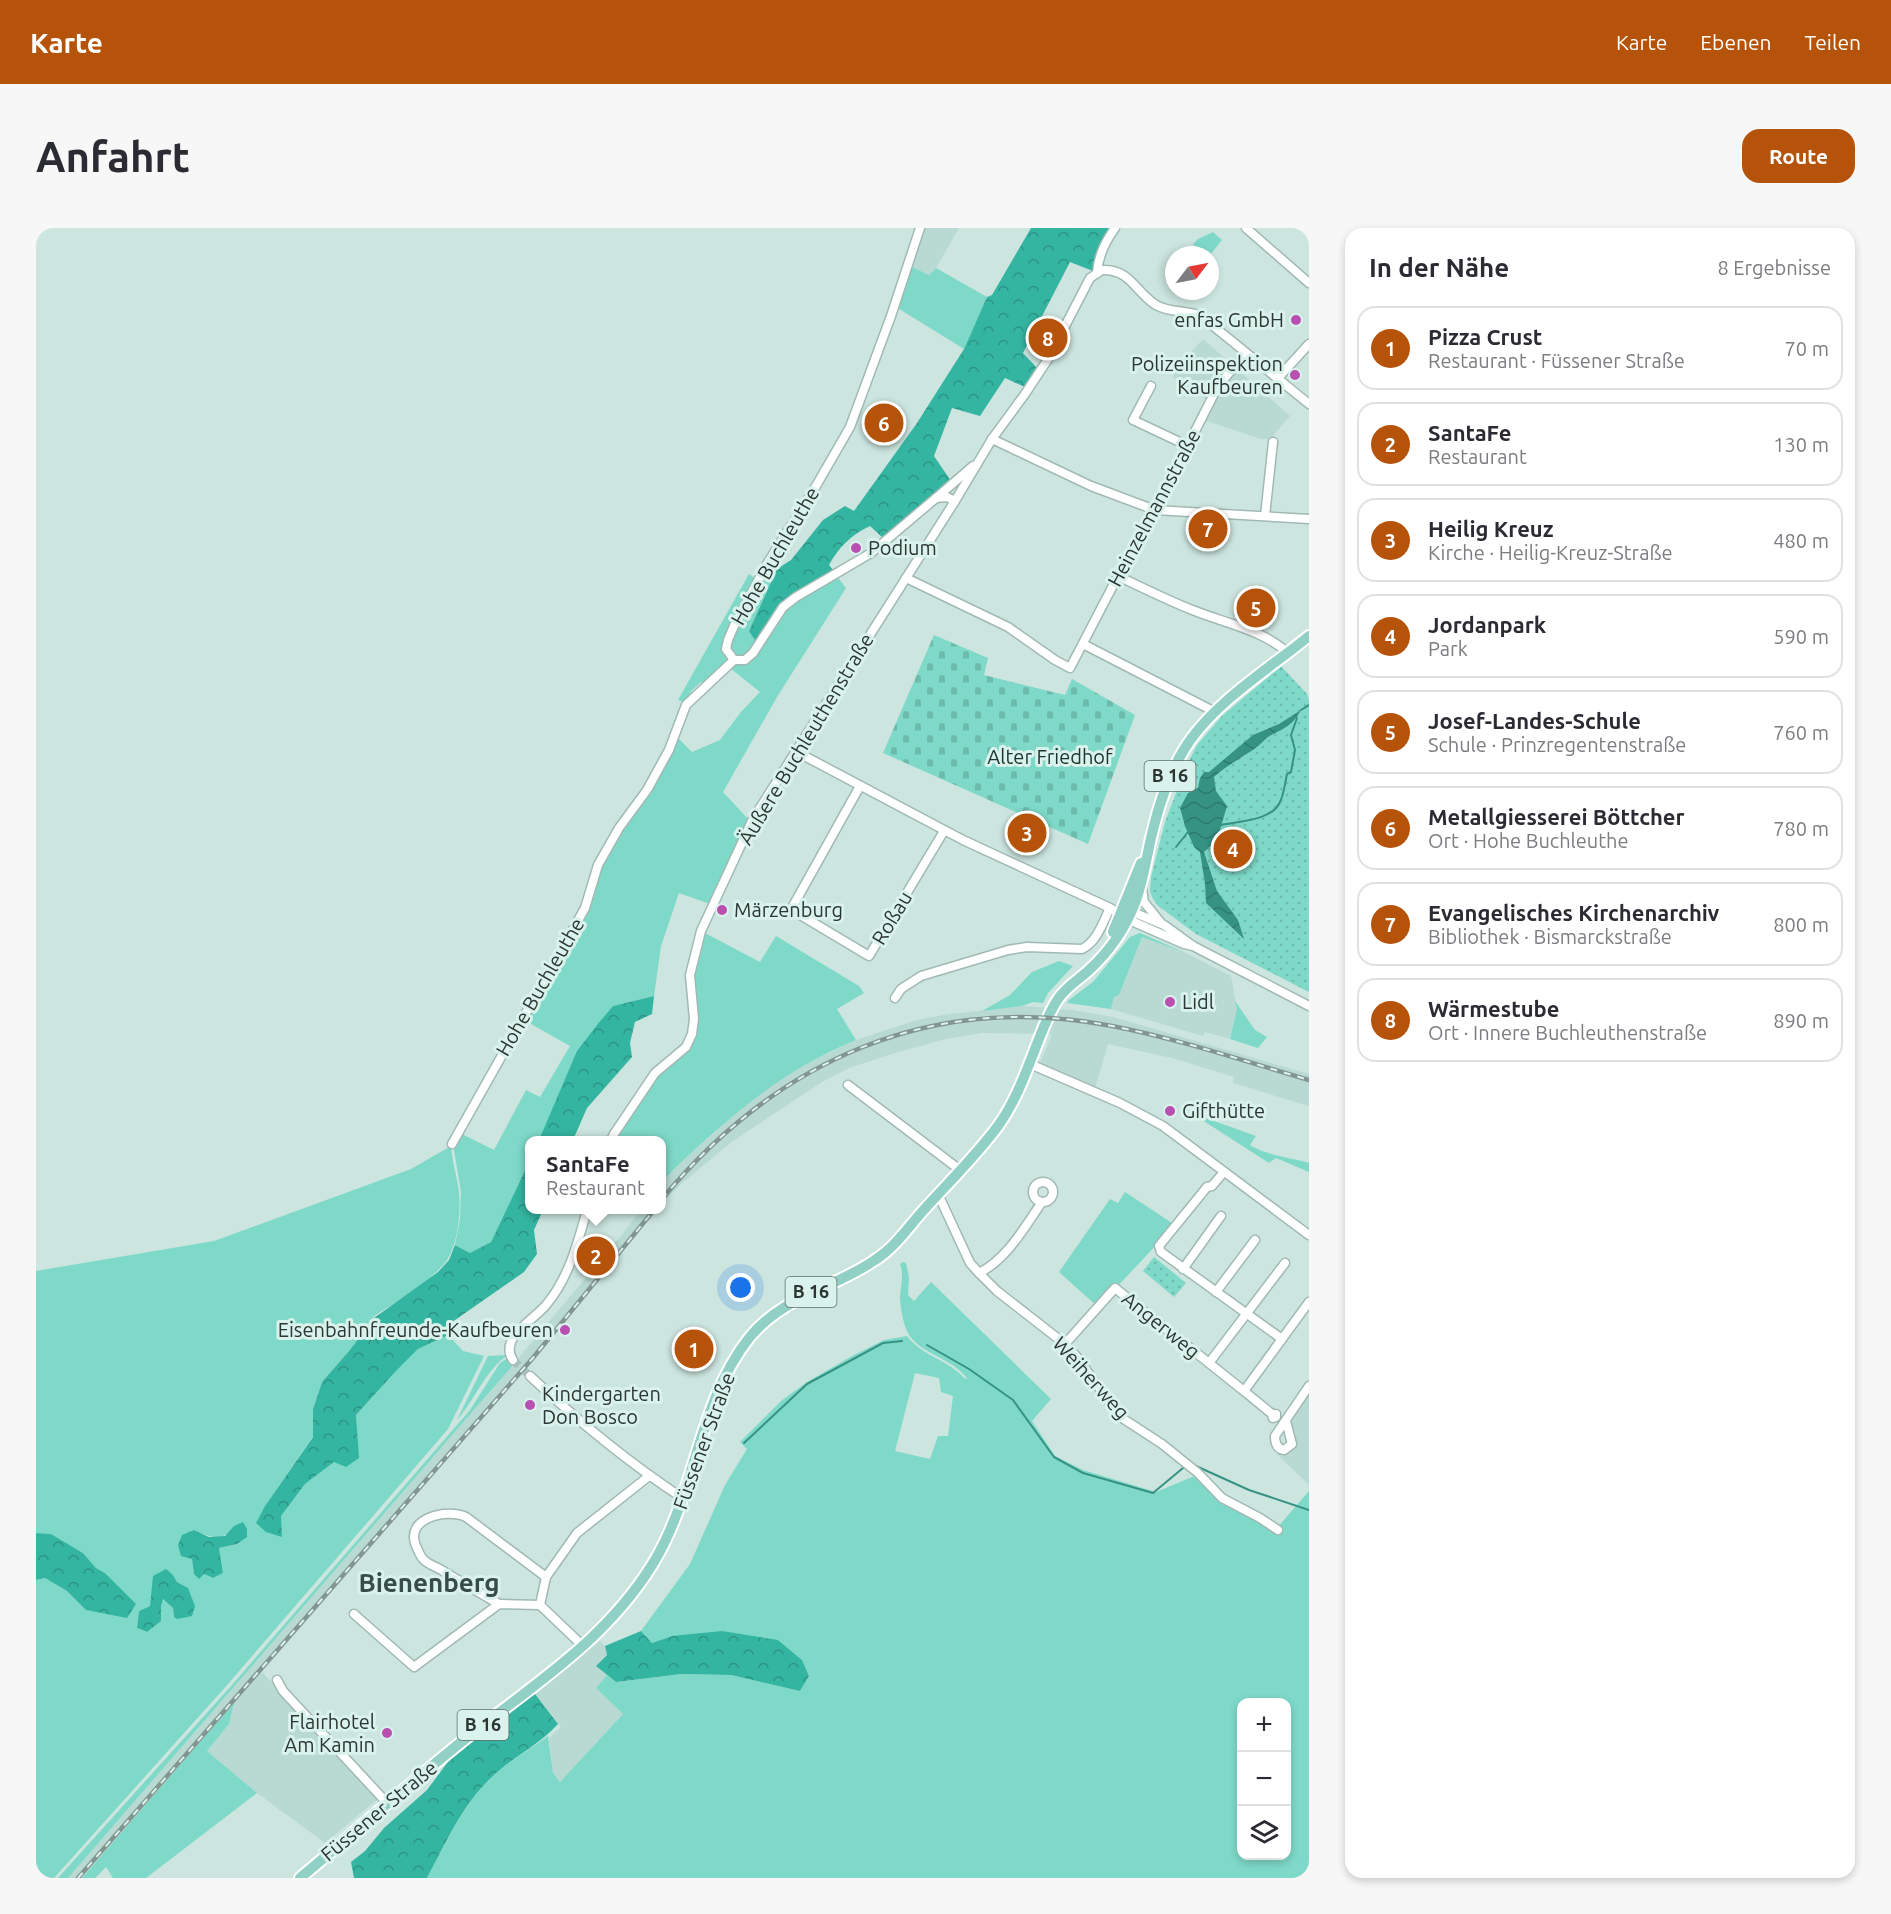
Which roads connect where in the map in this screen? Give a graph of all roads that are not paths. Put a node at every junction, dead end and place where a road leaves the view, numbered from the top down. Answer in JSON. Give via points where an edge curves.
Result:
{"nodes":[{"id":1,"x":920,"y":228,"type":"edge"},
{"id":2,"x":1115,"y":228,"type":"edge"},
{"id":3,"x":1246,"y":228,"type":"edge"},
{"id":4,"x":1097,"y":273,"type":"junction"},
{"id":5,"x":1309,"y":283,"type":"edge"},
{"id":6,"x":1309,"y":344,"type":"edge"},
{"id":7,"x":1245,"y":353,"type":"junction"},
{"id":8,"x":1278,"y":378,"type":"junction"},
{"id":9,"x":1151,"y":386,"type":"dead end"},
{"id":10,"x":1309,"y":404,"type":"edge"},
{"id":11,"x":992,"y":439,"type":"junction"},
{"id":12,"x":1272,"y":442,"type":"dead end"},
{"id":13,"x":1186,"y":445,"type":"junction"},
{"id":14,"x":980,"y":459,"type":"junction"},
{"id":15,"x":936,"y":498,"type":"junction"},
{"id":16,"x":954,"y":501,"type":"junction"},
{"id":17,"x":1155,"y":510,"type":"junction"},
{"id":18,"x":1265,"y":516,"type":"junction"},
{"id":19,"x":1309,"y":519,"type":"edge"},
{"id":20,"x":1118,"y":576,"type":"junction"},
{"id":21,"x":906,"y":578,"type":"junction"},
{"id":22,"x":1309,"y":636,"type":"edge"},
{"id":23,"x":1083,"y":644,"type":"junction"},
{"id":24,"x":1288,"y":653,"type":"junction"},
{"id":25,"x":734,"y":660,"type":"junction"},
{"id":26,"x":1215,"y":712,"type":"junction"},
{"id":27,"x":795,"y":751,"type":"junction"},
{"id":28,"x":860,"y":786,"type":"junction"},
{"id":29,"x":944,"y":831,"type":"junction"},
{"id":30,"x":1150,"y":840,"type":"junction"},
{"id":31,"x":1142,"y":881,"type":"junction"},
{"id":32,"x":1121,"y":912,"type":"junction"},
{"id":33,"x":1164,"y":925,"type":"junction"},
{"id":34,"x":1193,"y":946,"type":"junction"},
{"id":35,"x":895,"y":998,"type":"dead end"},
{"id":36,"x":1309,"y":1006,"type":"edge"},
{"id":37,"x":1030,"y":1064,"type":"junction"},
{"id":38,"x":848,"y":1085,"type":"dead end"},
{"id":39,"x":613,"y":1136,"type":"edge"},
{"id":40,"x":452,"y":1144,"type":"dead end"},
{"id":41,"x":960,"y":1170,"type":"junction"},
{"id":42,"x":1223,"y":1173,"type":"junction"},
{"id":43,"x":938,"y":1194,"type":"junction"},
{"id":44,"x":1042,"y":1202,"type":"dead end"},
{"id":45,"x":586,"y":1214,"type":"edge"},
{"id":46,"x":1221,"y":1216,"type":"dead end"},
{"id":47,"x":1309,"y":1235,"type":"edge"},
{"id":48,"x":1255,"y":1240,"type":"dead end"},
{"id":49,"x":1285,"y":1263,"type":"dead end"},
{"id":50,"x":1183,"y":1269,"type":"junction"},
{"id":51,"x":979,"y":1274,"type":"junction"},
{"id":52,"x":1216,"y":1292,"type":"junction"},
{"id":53,"x":1309,"y":1302,"type":"edge"},
{"id":54,"x":1247,"y":1315,"type":"junction"},
{"id":55,"x":1282,"y":1339,"type":"junction"},
{"id":56,"x":1065,"y":1344,"type":"junction"},
{"id":57,"x":513,"y":1360,"type":"dead end"},
{"id":58,"x":1209,"y":1363,"type":"junction"},
{"id":59,"x":530,"y":1376,"type":"tunnel mouth"},
{"id":60,"x":1309,"y":1386,"type":"edge"},
{"id":61,"x":1244,"y":1391,"type":"junction"},
{"id":62,"x":1272,"y":1414,"type":"dead end"},
{"id":63,"x":1286,"y":1421,"type":"dead end"},
{"id":64,"x":649,"y":1476,"type":"junction"},
{"id":65,"x":684,"y":1499,"type":"junction"},
{"id":66,"x":1278,"y":1530,"type":"dead end"},
{"id":67,"x":546,"y":1577,"type":"junction"},
{"id":68,"x":499,"y":1604,"type":"junction"},
{"id":69,"x":540,"y":1605,"type":"junction"},
{"id":70,"x":354,"y":1614,"type":"dead end"},
{"id":71,"x":584,"y":1647,"type":"junction"},
{"id":72,"x":277,"y":1680,"type":"dead end"},
{"id":73,"x":388,"y":1804,"type":"junction"},
{"id":74,"x":300,"y":1878,"type":"edge"}],
"edges":[{"from":1,"to":25,"type":"street","name":"Hohe Buchleuthe","via":[[850,427],[734,626],[726,649]]},
{"from":2,"to":4,"type":"street","via":[[1106,240]]},
{"from":3,"to":5,"type":"street"},
{"from":4,"to":7,"type":"street","via":[[1119,272],[1154,304],[1201,316]]},
{"from":4,"to":11,"type":"street","name":"Äußere Buchleuthenstraße","via":[[1084,288],[1048,360]]},
{"from":6,"to":8,"type":"street"},
{"from":7,"to":8,"type":"street"},
{"from":7,"to":13,"type":"street","name":"Heinzelmannstraße","via":[[1218,386]]},
{"from":8,"to":10,"type":"street"},
{"from":9,"to":13,"type":"street","via":[[1133,420]]},
{"from":11,"to":14,"type":"street","name":"Äußere Buchleuthenstraße"},
{"from":11,"to":17,"type":"street","via":[[1091,486]]},
{"from":12,"to":18,"type":"street"},
{"from":13,"to":17,"type":"street","name":"Heinzelmannstraße"},
{"from":14,"to":15,"type":"street"},
{"from":14,"to":16,"type":"street","name":"Äußere Buchleuthenstraße"},
{"from":15,"to":16,"type":"street"},
{"from":15,"to":25,"type":"street","via":[[871,553],[796,597],[783,608],[753,653],[746,660]]},
{"from":16,"to":21,"type":"street","name":"Äußere Buchleuthenstraße"},
{"from":17,"to":18,"type":"street"},
{"from":17,"to":20,"type":"street","name":"Heinzelmannstraße"},
{"from":18,"to":19,"type":"street"},
{"from":20,"to":23,"type":"street","name":"Heinzelmannstraße"},
{"from":20,"to":24,"type":"street","via":[[1194,611],[1249,630]]},
{"from":21,"to":23,"type":"street","name":"Heinzelmannstraße","via":[[1008,627],[1070,668]]},
{"from":21,"to":27,"type":"street","name":"Äußere Buchleuthenstraße"},
{"from":22,"to":24,"type":"main road","number":"B 16"},
{"from":23,"to":26,"type":"street"},
{"from":24,"to":26,"type":"main road","number":"B 16"},
{"from":25,"to":40,"type":"street","name":"Hohe Buchleuthe","via":[[686,705],[669,750],[598,865],[585,908]]},
{"from":26,"to":30,"type":"main road","number":"B 16","via":[[1177,761]]},
{"from":27,"to":28,"type":"street"},
{"from":27,"to":39,"type":"street","name":"Äußere Buchleuthenstraße","via":[[753,819],[701,931],[690,975],[694,1019],[686,1047],[655,1073]]},
{"from":28,"to":29,"type":"street"},
{"from":28,"to":29,"type":"street","name":"Roßau","via":[[794,906],[797,913],[869,957]]},
{"from":29,"to":32,"type":"street"},
{"from":30,"to":31,"type":"main road","number":"B 16"},
{"from":30,"to":32,"type":"main road","number":"B 16"},
{"from":31,"to":32,"type":"main road","number":"B 16"},
{"from":31,"to":33,"type":"street","via":[[1144,902]]},
{"from":32,"to":33,"type":"street"},
{"from":32,"to":34,"type":"street"},
{"from":32,"to":35,"type":"street","via":[[1082,949],[1008,950],[921,976]]},
{"from":32,"to":37,"type":"main road","name":"Füssener Straße","number":"B 16","via":[[1120,934],[1100,959],[1059,996]]},
{"from":33,"to":34,"type":"street"},
{"from":34,"to":36,"type":"street"},
{"from":37,"to":41,"type":"main road","name":"Füssener Straße","number":"B 16","via":[[1016,1097],[997,1126]]},
{"from":37,"to":42,"type":"street","via":[[1163,1126]]},
{"from":38,"to":41,"type":"street"},
{"from":41,"to":43,"type":"main road","name":"Füssener Straße","number":"B 16"},
{"from":42,"to":47,"type":"street"},
{"from":42,"to":50,"type":"street","via":[[1160,1246],[1161,1252]]},
{"from":43,"to":51,"type":"street","name":"Weiherweg"},
{"from":43,"to":65,"type":"main road","name":"Füssener Straße","number":"B 16","via":[[881,1256],[850,1276],[793,1300],[750,1337],[720,1387]]},
{"from":44,"to":51,"type":"street","via":[[1012,1245]]},
{"from":45,"to":57,"type":"street","via":[[577,1247],[556,1292],[511,1341]]},
{"from":46,"to":50,"type":"street"},
{"from":48,"to":52,"type":"street"},
{"from":49,"to":54,"type":"street","name":"Angerweg"},
{"from":50,"to":52,"type":"street"},
{"from":51,"to":56,"type":"street","name":"Weiherweg"},
{"from":52,"to":54,"type":"street"},
{"from":53,"to":55,"type":"street"},
{"from":54,"to":55,"type":"street"},
{"from":54,"to":58,"type":"street","name":"Angerweg"},
{"from":55,"to":61,"type":"street"},
{"from":56,"to":58,"type":"street","name":"Angerweg","via":[[1115,1288]]},
{"from":56,"to":66,"type":"street","name":"Weiherweg","via":[[1119,1416],[1162,1444],[1222,1498]]},
{"from":58,"to":61,"type":"street","name":"Angerweg"},
{"from":59,"to":64,"type":"street"},
{"from":60,"to":63,"type":"street"},
{"from":61,"to":62,"type":"street","name":"Angerweg"},
{"from":64,"to":65,"type":"street"},
{"from":64,"to":67,"type":"street","via":[[577,1533]]},
{"from":65,"to":71,"type":"main road","name":"Füssener Straße","number":"B 16","via":[[654,1563],[623,1606]]},
{"from":67,"to":68,"type":"street","via":[[458,1513],[442,1514],[418,1526],[415,1543],[422,1559]]},
{"from":67,"to":69,"type":"street"},
{"from":68,"to":69,"type":"street"},
{"from":68,"to":70,"type":"street","via":[[414,1666]]},
{"from":69,"to":71,"type":"street"},
{"from":71,"to":73,"type":"main road","name":"Füssener Straße","number":"B 16"},
{"from":72,"to":73,"type":"street"},
{"from":73,"to":74,"type":"main road","name":"Füssener Straße","number":"B 16"}]}
